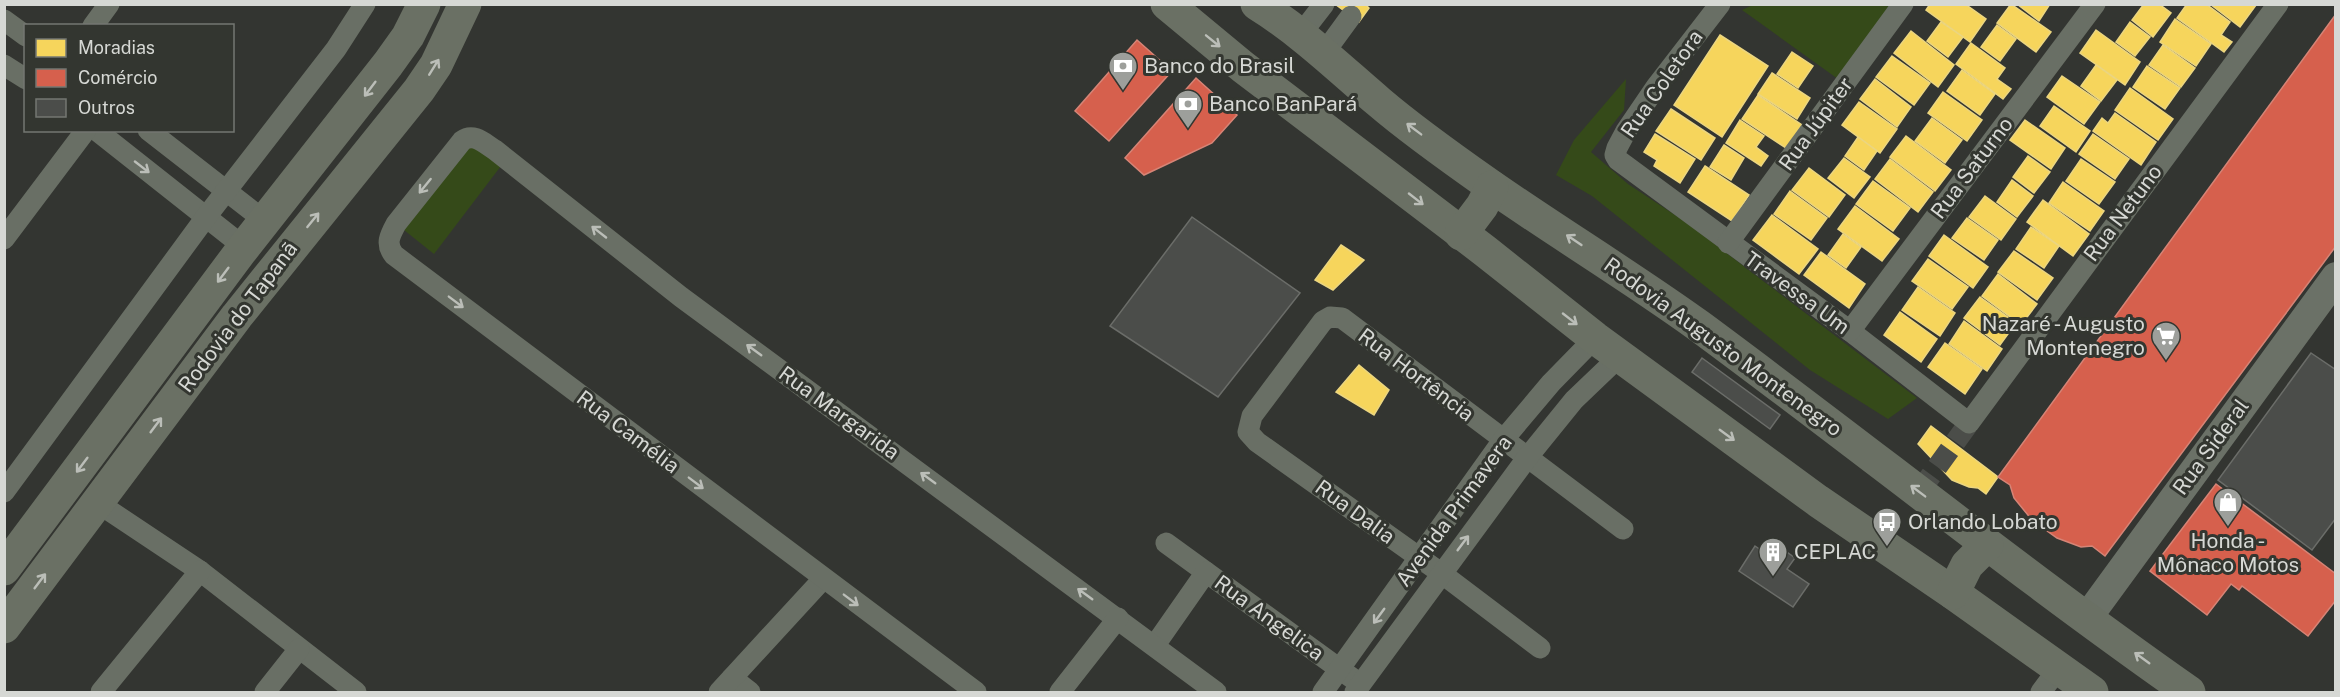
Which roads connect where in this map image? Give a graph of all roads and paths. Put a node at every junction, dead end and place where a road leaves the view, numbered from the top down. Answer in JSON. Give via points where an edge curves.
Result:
{"nodes":[{"id":1,"x":109,"y":4,"type":"edge"},
{"id":2,"x":365,"y":4,"type":"edge"},
{"id":3,"x":424,"y":4,"type":"edge"},
{"id":4,"x":465,"y":4,"type":"edge"},
{"id":5,"x":1167,"y":4,"type":"edge"},
{"id":6,"x":1257,"y":4,"type":"edge"},
{"id":7,"x":1324,"y":4,"type":"edge"},
{"id":8,"x":1720,"y":4,"type":"edge"},
{"id":9,"x":1903,"y":4,"type":"edge"},
{"id":10,"x":2095,"y":4,"type":"edge"},
{"id":11,"x":2278,"y":4,"type":"edge"},
{"id":12,"x":1351,"y":16,"type":"dead end"},
{"id":13,"x":4,"y":20,"type":"edge"},
{"id":14,"x":94,"y":24,"type":"edge"},
{"id":15,"x":24,"y":35,"type":"edge"},
{"id":16,"x":1312,"y":44,"type":"junction"},
{"id":17,"x":4,"y":65,"type":"edge"},
{"id":18,"x":24,"y":78,"type":"edge"},
{"id":19,"x":84,"y":132,"type":"edge"},
{"id":20,"x":99,"y":132,"type":"edge"},
{"id":21,"x":151,"y":132,"type":"edge"},
{"id":22,"x":462,"y":141,"type":"joint"},
{"id":23,"x":1624,"y":165,"type":"joint"},
{"id":24,"x":1492,"y":187,"type":"junction"},
{"id":25,"x":225,"y":191,"type":"junction"},
{"id":26,"x":206,"y":217,"type":"junction"},
{"id":27,"x":265,"y":221,"type":"junction"},
{"id":28,"x":1461,"y":234,"type":"junction"},
{"id":29,"x":4,"y":239,"type":"edge"},
{"id":30,"x":1728,"y":243,"type":"junction"},
{"id":31,"x":244,"y":247,"type":"junction"},
{"id":32,"x":2336,"y":277,"type":"edge"},
{"id":33,"x":1850,"y":331,"type":"junction"},
{"id":34,"x":1607,"y":347,"type":"junction"},
{"id":35,"x":1969,"y":423,"type":"joint"},
{"id":36,"x":1503,"y":440,"type":"junction"},
{"id":37,"x":1257,"y":442,"type":"joint"},
{"id":38,"x":1527,"y":458,"type":"junction"},
{"id":39,"x":4,"y":492,"type":"edge"},
{"id":40,"x":98,"y":503,"type":"junction"},
{"id":41,"x":1623,"y":529,"type":"dead end"},
{"id":42,"x":1166,"y":543,"type":"dead end"},
{"id":43,"x":1987,"y":545,"type":"junction"},
{"id":44,"x":1420,"y":559,"type":"junction"},
{"id":45,"x":4,"y":569,"type":"edge"},
{"id":46,"x":200,"y":571,"type":"junction"},
{"id":47,"x":1206,"y":572,"type":"junction"},
{"id":48,"x":1441,"y":573,"type":"junction"},
{"id":49,"x":823,"y":579,"type":"junction"},
{"id":50,"x":1953,"y":593,"type":"junction"},
{"id":51,"x":1118,"y":618,"type":"junction"},
{"id":52,"x":2087,"y":618,"type":"junction"},
{"id":53,"x":4,"y":627,"type":"edge"},
{"id":54,"x":1155,"y":645,"type":"junction"},
{"id":55,"x":1540,"y":648,"type":"dead end"},
{"id":56,"x":299,"y":650,"type":"junction"},
{"id":57,"x":1340,"y":669,"type":"junction"},
{"id":58,"x":2050,"y":681,"type":"edge"},
{"id":59,"x":725,"y":685,"type":"edge"},
{"id":60,"x":1363,"y":690,"type":"edge"},
{"id":61,"x":101,"y":693,"type":"edge"},
{"id":62,"x":264,"y":693,"type":"edge"},
{"id":63,"x":356,"y":693,"type":"edge"},
{"id":64,"x":750,"y":693,"type":"edge"},
{"id":65,"x":976,"y":693,"type":"edge"},
{"id":66,"x":1060,"y":693,"type":"edge"},
{"id":67,"x":1216,"y":693,"type":"edge"},
{"id":68,"x":1323,"y":693,"type":"edge"},
{"id":69,"x":2092,"y":693,"type":"edge"},
{"id":70,"x":2189,"y":693,"type":"edge"}],
"edges":[{"from":1,"to":14,"type":"street"},
{"from":2,"to":25,"type":"street","via":[[322,69]]},
{"from":3,"to":27,"type":"main road","name":"Rodovia do Tapanã","one_way":true,"via":[[388,64]]},
{"from":40,"to":4,"type":"main road","name":"Rodovia do Tapanã","one_way":true,"via":[[237,316],[419,90],[436,65]]},
{"from":5,"to":28,"type":"main road","one_way":true},
{"from":6,"to":16,"type":"main road","name":"Rodovia Augusto Montenegro"},
{"from":7,"to":16,"type":"street"},
{"from":8,"to":23,"type":"street","name":"Rua Coletora","via":[[1626,131],[1616,155]]},
{"from":9,"to":30,"type":"street","name":"Rua Júpiter"},
{"from":10,"to":33,"type":"street","name":"Rua Saturno"},
{"from":11,"to":35,"type":"street","name":"Rua Netuno"},
{"from":12,"to":16,"type":"street"},
{"from":13,"to":15,"type":"street"},
{"from":24,"to":16,"type":"main road","name":"Rodovia Augusto Montenegro","one_way":true,"via":[[1382,105]]},
{"from":17,"to":18,"type":"street"},
{"from":19,"to":29,"type":"street"},
{"from":20,"to":26,"type":"street","one_way":true},
{"from":21,"to":25,"type":"street"},
{"from":22,"to":49,"type":"street","name":"Rua Camélia","one_way":true,"via":[[396,224],[390,236],[391,250]]},
{"from":51,"to":22,"type":"street","name":"Rua Margarida","one_way":true,"via":[[681,297],[495,150],[474,138]]},
{"from":23,"to":30,"type":"street","name":"Travessa Um"},
{"from":24,"to":28,"type":"main road"},
{"from":43,"to":24,"type":"main road","name":"Rodovia Augusto Montenegro","one_way":true,"via":[[1697,325]]},
{"from":25,"to":26,"type":"street"},
{"from":25,"to":27,"type":"street"},
{"from":26,"to":31,"type":"street"},
{"from":26,"to":39,"type":"street"},
{"from":27,"to":31,"type":"main road","name":"Rodovia do Tapanã"},
{"from":28,"to":34,"type":"main road","one_way":true},
{"from":30,"to":33,"type":"street","name":"Travessa Um"},
{"from":31,"to":45,"type":"main road","name":"Rodovia do Tapanã","one_way":true},
{"from":32,"to":52,"type":"main road","name":"Rua Sideral"},
{"from":33,"to":35,"type":"street","name":"Travessa Um"},
{"from":34,"to":36,"type":"street","name":"Avenida Primavera","via":[[1551,383]]},
{"from":34,"to":38,"type":"street","name":"Avenida Primavera","via":[[1574,400]]},
{"from":34,"to":50,"type":"main road","one_way":true,"via":[[1818,501]]},
{"from":36,"to":37,"type":"street","name":"Rua Hortência","via":[[1342,318],[1330,317],[1323,321],[1252,416],[1248,432]]},
{"from":36,"to":38,"type":"street","name":"Rua Hortência"},
{"from":36,"to":44,"type":"street","name":"Avenida Primavera"},
{"from":37,"to":44,"type":"street","name":"Rua Dalia"},
{"from":38,"to":41,"type":"street","name":"Rua Hortência"},
{"from":48,"to":38,"type":"street","name":"Avenida Primavera","one_way":true},
{"from":40,"to":46,"type":"street"},
{"from":53,"to":40,"type":"main road","name":"Rodovia do Tapanã","one_way":true},
{"from":42,"to":47,"type":"street","name":"Rua Angelica"},
{"from":43,"to":50,"type":"main road","via":[[1967,565]]},
{"from":43,"to":52,"type":"main road","name":"Rodovia Augusto Montenegro"},
{"from":44,"to":48,"type":"street","name":"Rua Dalia"},
{"from":44,"to":57,"type":"street","name":"Avenida Primavera","one_way":true},
{"from":46,"to":56,"type":"street"},
{"from":46,"to":61,"type":"street"},
{"from":47,"to":54,"type":"street"},
{"from":47,"to":57,"type":"street","name":"Rua Angelica"},
{"from":48,"to":55,"type":"street","name":"Rua Dalia"},
{"from":48,"to":60,"type":"street","name":"Avenida Primavera"},
{"from":49,"to":59,"type":"street"},
{"from":49,"to":65,"type":"street","name":"Rua Camélia","one_way":true},
{"from":50,"to":58,"type":"main road"},
{"from":51,"to":54,"type":"street","name":"Rua Margarida"},
{"from":51,"to":66,"type":"street"},
{"from":70,"to":52,"type":"main road","name":"Rodovia Augusto Montenegro","one_way":true},
{"from":54,"to":67,"type":"street","name":"Rua Margarida"},
{"from":56,"to":62,"type":"street"},
{"from":56,"to":63,"type":"street"},
{"from":57,"to":60,"type":"street","name":"Rua Angelica"},
{"from":57,"to":68,"type":"street","name":"Avenida Primavera"},
{"from":58,"to":69,"type":"main road"},
{"from":59,"to":64,"type":"street"}]}
